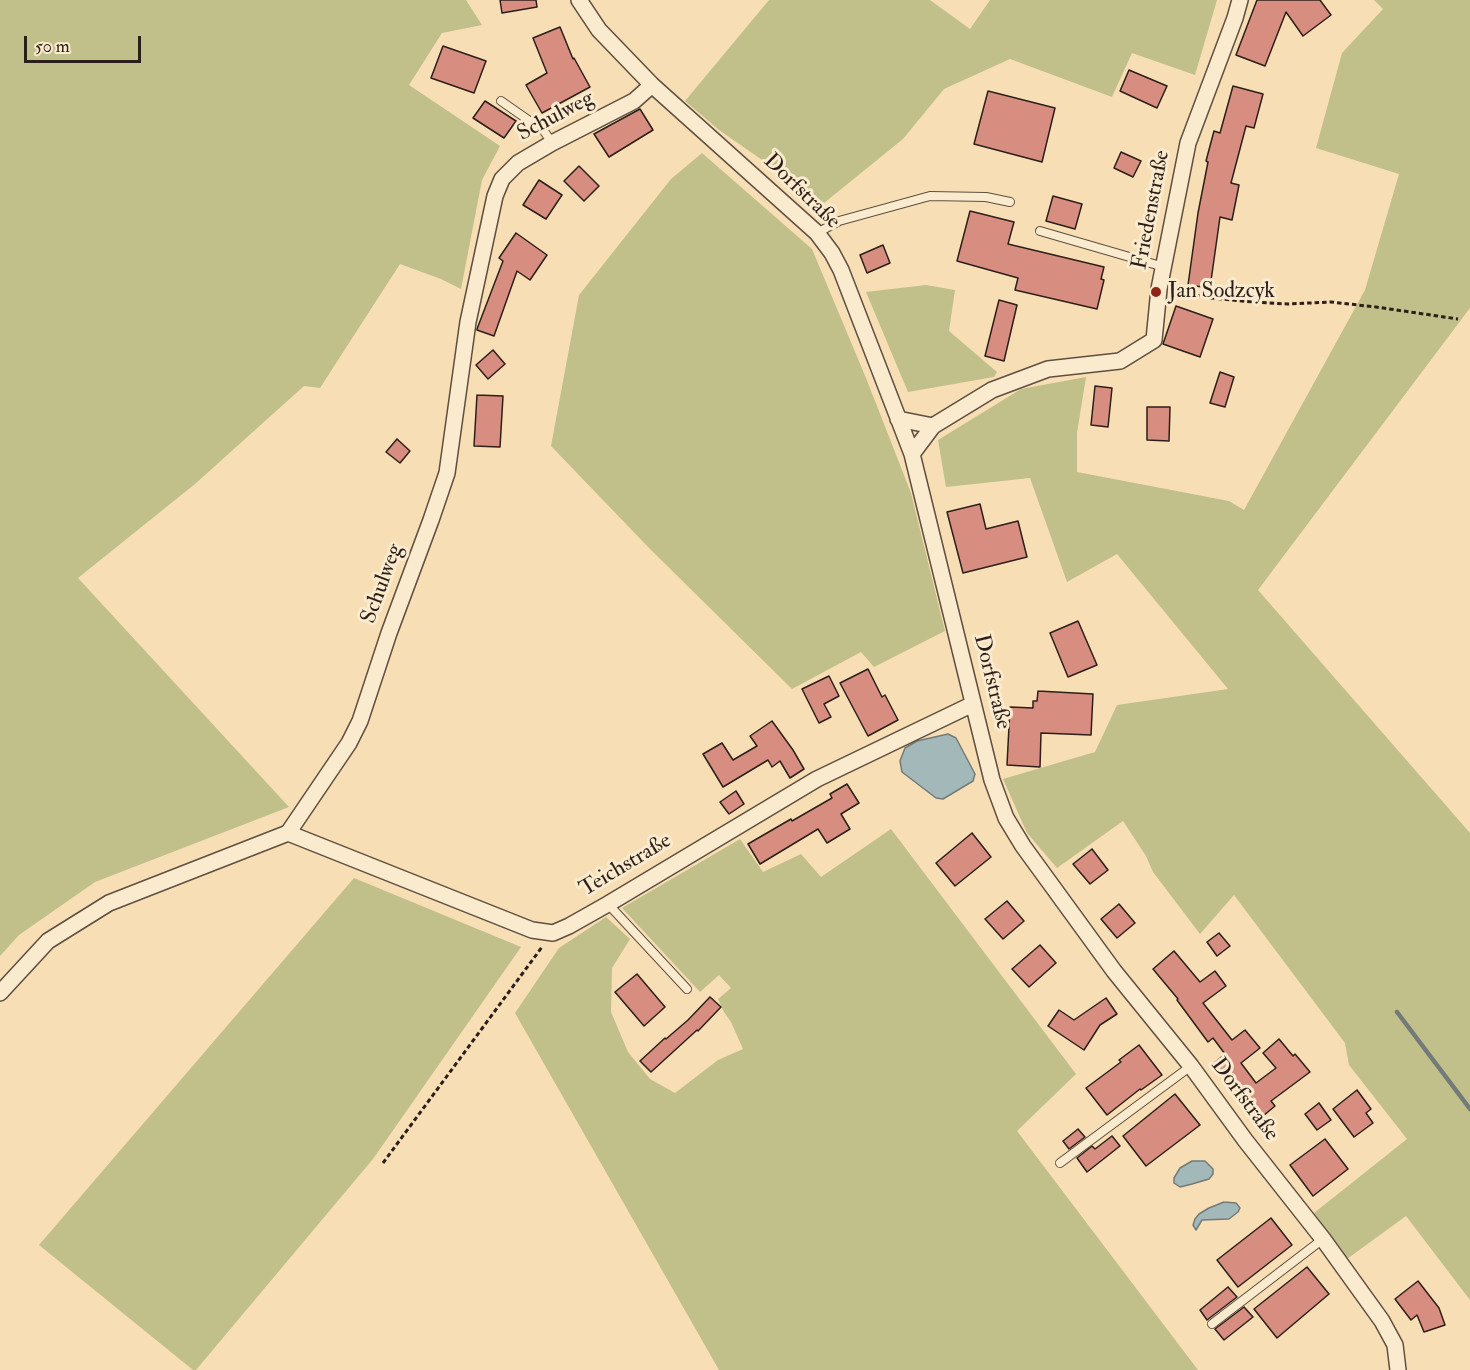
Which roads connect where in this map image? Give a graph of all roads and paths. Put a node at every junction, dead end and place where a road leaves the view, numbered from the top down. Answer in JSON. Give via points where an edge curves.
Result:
{"nodes":[{"id":1,"x":579,"y":0,"type":"edge"},
{"id":2,"x":1240,"y":0,"type":"edge"},
{"id":3,"x":652,"y":85,"type":"junction"},
{"id":4,"x":501,"y":101,"type":"dead end"},
{"id":5,"x":552,"y":143,"type":"junction"},
{"id":6,"x":1010,"y":202,"type":"dead end"},
{"id":7,"x":1040,"y":231,"type":"dead end"},
{"id":8,"x":817,"y":233,"type":"junction"},
{"id":9,"x":1164,"y":267,"type":"junction"},
{"id":10,"x":1159,"y":289,"type":"junction"},
{"id":11,"x":1458,"y":319,"type":"dead end"},
{"id":12,"x":898,"y":418,"type":"junction"},
{"id":13,"x":933,"y":426,"type":"junction"},
{"id":14,"x":912,"y":454,"type":"junction"},
{"id":15,"x":973,"y":704,"type":"junction"},
{"id":16,"x":288,"y":832,"type":"junction"},
{"id":17,"x":608,"y":904,"type":"junction"},
{"id":18,"x":553,"y":933,"type":"junction"},
{"id":19,"x":687,"y":989,"type":"dead end"},
{"id":20,"x":0,"y":993,"type":"edge"},
{"id":21,"x":1191,"y":1066,"type":"junction"},
{"id":22,"x":383,"y":1163,"type":"dead end"},
{"id":23,"x":1060,"y":1163,"type":"dead end"},
{"id":24,"x":1323,"y":1239,"type":"junction"},
{"id":25,"x":1212,"y":1324,"type":"dead end"},
{"id":26,"x":1398,"y":1370,"type":"edge"}],
"edges":[{"from":1,"to":3,"type":"street","name":"Dorfstraße","via":[[599,30]]},
{"from":2,"to":9,"type":"street","name":"Friedenstraße","via":[[1188,143]]},
{"from":3,"to":5,"type":"street","name":"Schulweg","via":[[634,101]]},
{"from":3,"to":8,"type":"street","name":"Dorfstraße"},
{"from":4,"to":5,"type":"lane","via":[[543,130]]},
{"from":5,"to":16,"type":"street","name":"Schulweg","via":[[509,171],[495,196],[468,322],[447,473],[360,721]]},
{"from":6,"to":8,"type":"lane","via":[[930,196],[839,221]]},
{"from":7,"to":9,"type":"lane"},
{"from":8,"to":12,"type":"street","name":"Dorfstraße","via":[[841,270]]},
{"from":9,"to":10,"type":"street","name":"Friedenstraße"},
{"from":10,"to":11,"type":"path","via":[[1253,302],[1331,302]]},
{"from":10,"to":13,"type":"street","name":"Friedenstraße","via":[[1154,340],[1120,361],[1048,369],[992,390]]},
{"from":12,"to":13,"type":"street"},
{"from":12,"to":14,"type":"street","name":"Dorfstraße"},
{"from":13,"to":14,"type":"street","name":"Friedenstraße"},
{"from":14,"to":15,"type":"street","name":"Dorfstraße"},
{"from":15,"to":17,"type":"street","name":"Teichstraße","via":[[817,779]]},
{"from":15,"to":21,"type":"street","name":"Dorfstraße","via":[[992,780],[1017,837],[1114,971]]},
{"from":16,"to":18,"type":"street","via":[[532,930]]},
{"from":16,"to":20,"type":"street","via":[[108,903],[48,941]]},
{"from":17,"to":18,"type":"street","name":"Teichstraße"},
{"from":17,"to":19,"type":"lane"},
{"from":18,"to":22,"type":"path"},
{"from":21,"to":23,"type":"lane"},
{"from":21,"to":24,"type":"street","name":"Dorfstraße"},
{"from":24,"to":25,"type":"lane"},
{"from":24,"to":26,"type":"street","name":"Dorfstraße","via":[[1391,1336]]}]}
